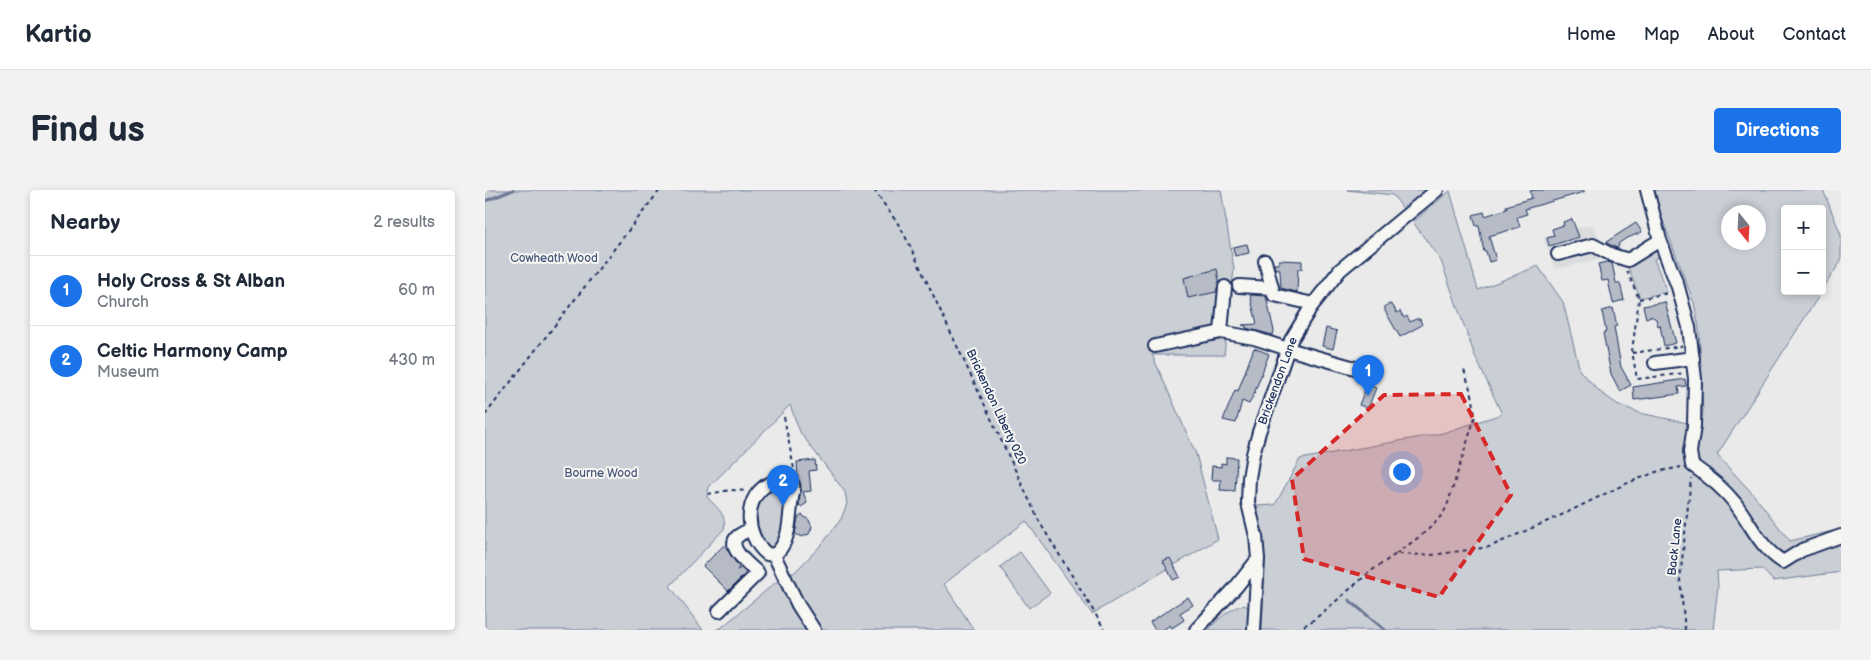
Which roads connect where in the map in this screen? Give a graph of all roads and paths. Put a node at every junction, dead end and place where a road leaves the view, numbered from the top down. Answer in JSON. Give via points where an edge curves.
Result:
{"nodes":[{"id":1,"x":660,"y":190,"type":"edge"},
{"id":2,"x":874,"y":190,"type":"edge"},
{"id":3,"x":1437,"y":190,"type":"edge"},
{"id":4,"x":1647,"y":190,"type":"edge"},
{"id":5,"x":1660,"y":240,"type":"junction"},
{"id":6,"x":1558,"y":254,"type":"dead end"},
{"id":7,"x":1627,"y":260,"type":"junction"},
{"id":8,"x":1265,"y":261,"type":"dead end"},
{"id":9,"x":1239,"y":286,"type":"dead end"},
{"id":10,"x":1225,"y":288,"type":"dead end"},
{"id":11,"x":1271,"y":288,"type":"junction"},
{"id":12,"x":1679,"y":291,"type":"junction"},
{"id":13,"x":1639,"y":299,"type":"junction"},
{"id":14,"x":1311,"y":307,"type":"junction"},
{"id":15,"x":1221,"y":332,"type":"junction"},
{"id":16,"x":1155,"y":346,"type":"dead end"},
{"id":17,"x":1288,"y":349,"type":"junction"},
{"id":18,"x":1692,"y":352,"type":"junction"},
{"id":19,"x":1632,"y":353,"type":"junction"},
{"id":20,"x":1655,"y":363,"type":"dead end"},
{"id":21,"x":1463,"y":367,"type":"dead end"},
{"id":22,"x":1694,"y":371,"type":"junction"},
{"id":23,"x":1369,"y":372,"type":"dead end"},
{"id":24,"x":485,"y":415,"type":"edge"},
{"id":25,"x":784,"y":417,"type":"dead end"},
{"id":26,"x":1692,"y":465,"type":"junction"},
{"id":27,"x":793,"y":485,"type":"junction"},
{"id":28,"x":708,"y":494,"type":"dead end"},
{"id":29,"x":756,"y":494,"type":"junction"},
{"id":30,"x":751,"y":529,"type":"junction"},
{"id":31,"x":1841,"y":536,"type":"edge"},
{"id":32,"x":1396,"y":554,"type":"junction"},
{"id":33,"x":774,"y":555,"type":"junction"},
{"id":34,"x":1258,"y":558,"type":"junction"},
{"id":35,"x":1236,"y":587,"type":"junction"},
{"id":36,"x":1257,"y":593,"type":"junction"},
{"id":37,"x":719,"y":610,"type":"dead end"},
{"id":38,"x":814,"y":630,"type":"edge"},
{"id":39,"x":1105,"y":630,"type":"edge"},
{"id":40,"x":1196,"y":630,"type":"edge"},
{"id":41,"x":1254,"y":630,"type":"edge"},
{"id":42,"x":1297,"y":630,"type":"edge"},
{"id":43,"x":1685,"y":630,"type":"edge"}],
"edges":[{"from":1,"to":24,"type":"path"},
{"from":2,"to":39,"type":"path","name":"Brickendon Liberty 020","via":[[912,250],[1040,522]]},
{"from":3,"to":14,"type":"street","name":"Brickendon Lane","via":[[1340,270]]},
{"from":4,"to":5,"type":"street"},
{"from":5,"to":7,"type":"street"},
{"from":5,"to":12,"type":"street"},
{"from":6,"to":7,"type":"street","via":[[1593,245]]},
{"from":7,"to":13,"type":"path","via":[[1623,264]]},
{"from":8,"to":11,"type":"street"},
{"from":9,"to":11,"type":"street"},
{"from":10,"to":15,"type":"street"},
{"from":11,"to":14,"type":"street","via":[[1273,295]]},
{"from":12,"to":13,"type":"path"},
{"from":12,"to":18,"type":"street"},
{"from":13,"to":19,"type":"path"},
{"from":14,"to":17,"type":"street","name":"Brickendon Lane"},
{"from":15,"to":16,"type":"street"},
{"from":15,"to":17,"type":"street","via":[[1255,338]]},
{"from":17,"to":23,"type":"street"},
{"from":17,"to":34,"type":"street","name":"Brickendon Lane","via":[[1259,432],[1249,478],[1248,503],[1257,536]]},
{"from":18,"to":19,"type":"path"},
{"from":18,"to":20,"type":"street"},
{"from":18,"to":22,"type":"street"},
{"from":19,"to":22,"type":"path","via":[[1637,379]]},
{"from":21,"to":32,"type":"path","via":[[1475,417],[1447,506],[1433,525]]},
{"from":22,"to":26,"type":"street"},
{"from":25,"to":27,"type":"path","via":[[795,469]]},
{"from":26,"to":31,"type":"street","via":[[1719,485],[1765,548],[1783,562],[1802,550]]},
{"from":26,"to":32,"type":"path","via":[[1656,472],[1623,485],[1489,547],[1432,555]]},
{"from":26,"to":43,"type":"path","name":"Back Lane","via":[[1680,579]]},
{"from":27,"to":29,"type":"street","via":[[773,482]]},
{"from":27,"to":33,"type":"street","via":[[785,543]]},
{"from":28,"to":29,"type":"path","via":[[731,490]]},
{"from":29,"to":30,"type":"street","via":[[750,510]]},
{"from":30,"to":33,"type":"street","via":[[763,552]]},
{"from":30,"to":37,"type":"street","via":[[737,537],[735,546],[736,552],[758,573]]},
{"from":32,"to":42,"type":"path"},
{"from":33,"to":38,"type":"street","via":[[794,598]]},
{"from":34,"to":35,"type":"street"},
{"from":34,"to":36,"type":"street","name":"Brickendon Lane"},
{"from":35,"to":36,"type":"street"},
{"from":35,"to":40,"type":"street"},
{"from":36,"to":41,"type":"street","name":"Brickendon Lane"}]}
